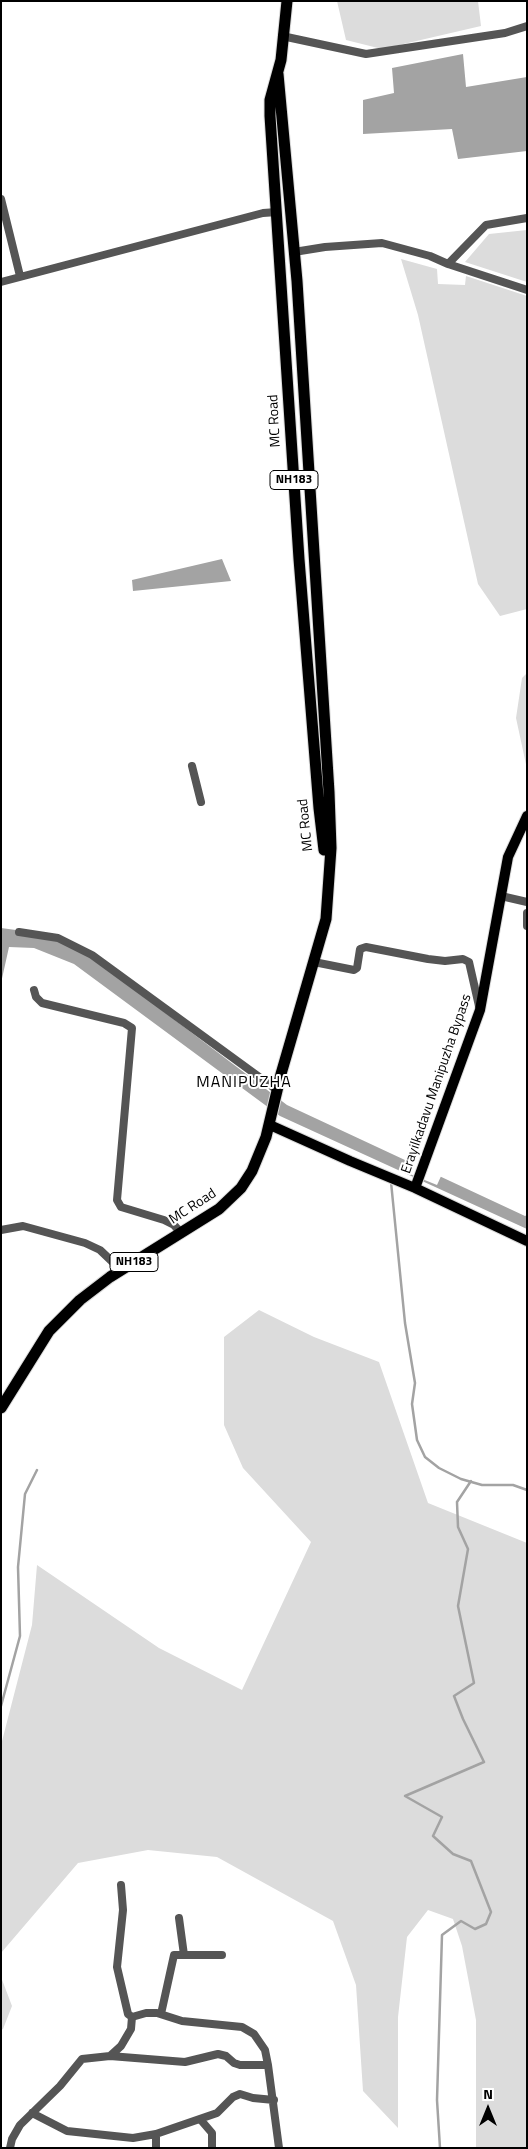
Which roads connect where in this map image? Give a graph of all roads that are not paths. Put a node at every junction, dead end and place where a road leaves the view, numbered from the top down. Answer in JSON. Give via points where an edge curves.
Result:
{"nodes":[{"id":1,"x":287,"y":2,"type":"edge"},
{"id":2,"x":527,"y":26,"type":"edge"},
{"id":3,"x":282,"y":36,"type":"junction"},
{"id":4,"x":278,"y":74,"type":"junction"},
{"id":5,"x":1,"y":199,"type":"edge"},
{"id":6,"x":277,"y":212,"type":"junction"},
{"id":7,"x":527,"y":218,"type":"edge"},
{"id":8,"x":294,"y":252,"type":"junction"},
{"id":9,"x":448,"y":264,"type":"junction"},
{"id":10,"x":20,"y":276,"type":"junction"},
{"id":11,"x":1,"y":282,"type":"edge"},
{"id":12,"x":527,"y":290,"type":"edge"},
{"id":13,"x":310,"y":472,"type":"junction"},
{"id":14,"x":293,"y":474,"type":"junction"},
{"id":15,"x":192,"y":766,"type":"dead end"},
{"id":16,"x":201,"y":802,"type":"dead end"},
{"id":17,"x":527,"y":816,"type":"edge"},
{"id":18,"x":329,"y":885,"type":"junction"},
{"id":19,"x":501,"y":896,"type":"junction"},
{"id":20,"x":527,"y":902,"type":"edge"},
{"id":21,"x":527,"y":913,"type":"edge"},
{"id":22,"x":527,"y":926,"type":"edge"},
{"id":23,"x":19,"y":932,"type":"dead end"},
{"id":24,"x":314,"y":962,"type":"junction"},
{"id":25,"x":34,"y":990,"type":"dead end"},
{"id":26,"x":480,"y":1010,"type":"junction"},
{"id":27,"x":276,"y":1096,"type":"junction"},
{"id":28,"x":270,"y":1125,"type":"junction"},
{"id":29,"x":416,"y":1188,"type":"junction"},
{"id":30,"x":1,"y":1230,"type":"edge"},
{"id":31,"x":181,"y":1233,"type":"junction"},
{"id":32,"x":527,"y":1241,"type":"edge"},
{"id":33,"x":121,"y":1270,"type":"junction"},
{"id":34,"x":3,"y":1402,"type":"edge"},
{"id":35,"x":121,"y":1885,"type":"dead end"},
{"id":36,"x":180,"y":1918,"type":"dead end"},
{"id":37,"x":184,"y":1955,"type":"junction"},
{"id":38,"x":222,"y":1955,"type":"dead end"},
{"id":39,"x":161,"y":2014,"type":"junction"},
{"id":40,"x":132,"y":2017,"type":"junction"},
{"id":41,"x":110,"y":2056,"type":"junction"},
{"id":42,"x":268,"y":2065,"type":"junction"},
{"id":43,"x":274,"y":2100,"type":"junction"},
{"id":44,"x":32,"y":2113,"type":"junction"},
{"id":45,"x":200,"y":2119,"type":"junction"},
{"id":46,"x":156,"y":2134,"type":"junction"},
{"id":47,"x":10,"y":2148,"type":"edge"},
{"id":48,"x":156,"y":2148,"type":"edge"},
{"id":49,"x":212,"y":2148,"type":"edge"},
{"id":50,"x":279,"y":2148,"type":"edge"}],
"edges":[{"from":1,"to":3,"type":"highway","name":"MC Road","number":"NH183"},
{"from":2,"to":3,"type":"street","via":[[506,33],[366,54]]},
{"from":3,"to":4,"type":"highway","name":"MC Road","number":"NH183"},
{"from":4,"to":6,"type":"highway","name":"MC Road","number":"NH183","via":[[270,100]]},
{"from":4,"to":8,"type":"highway","name":"MC Road","number":"NH183"},
{"from":5,"to":10,"type":"street"},
{"from":6,"to":10,"type":"street"},
{"from":6,"to":14,"type":"highway","name":"MC Road","number":"NH183"},
{"from":7,"to":9,"type":"street","via":[[486,226]]},
{"from":8,"to":9,"type":"street","via":[[382,243]]},
{"from":8,"to":13,"type":"highway","name":"MC Road","number":"NH183"},
{"from":9,"to":12,"type":"street"},
{"from":10,"to":11,"type":"street"},
{"from":13,"to":14,"type":"highway"},
{"from":13,"to":18,"type":"highway","name":"MC Road","number":"NH183","via":[[329,792]]},
{"from":14,"to":18,"type":"highway","name":"MC Road","number":"NH183","via":[[319,808]]},
{"from":15,"to":16,"type":"street"},
{"from":17,"to":19,"type":"main road","name":"Erayilkadavu Manipuzha Bypass","via":[[508,857]]},
{"from":18,"to":24,"type":"highway","name":"MC Road","number":"NH183","via":[[326,919]]},
{"from":19,"to":20,"type":"street"},
{"from":19,"to":26,"type":"main road","name":"Erayilkadavu Manipuzha Bypass"},
{"from":21,"to":22,"type":"street"},
{"from":23,"to":27,"type":"street","via":[[58,938],[92,955]]},
{"from":24,"to":26,"type":"street","via":[[354,970],[360,949],[366,947],[428,959],[466,960],[470,965]]},
{"from":24,"to":27,"type":"highway","name":"MC Road","number":"NH183"},
{"from":25,"to":31,"type":"street","via":[[42,1003],[124,1023],[132,1028],[117,1200],[121,1207],[164,1220]]},
{"from":26,"to":29,"type":"main road","name":"Erayilkadavu Manipuzha Bypass"},
{"from":27,"to":28,"type":"highway","name":"MC Road","number":"NH183"},
{"from":28,"to":29,"type":"main road"},
{"from":28,"to":31,"type":"highway","name":"MC Road","number":"NH183","via":[[252,1171],[241,1188],[220,1209]]},
{"from":29,"to":32,"type":"main road"},
{"from":30,"to":33,"type":"street","via":[[23,1226],[86,1243],[100,1250]]},
{"from":31,"to":33,"type":"highway","name":"MC Road","number":"NH183"},
{"from":33,"to":34,"type":"highway","name":"MC Road","number":"NH183","via":[[80,1300],[49,1331]]},
{"from":35,"to":40,"type":"street","via":[[118,1976],[128,2014]]},
{"from":36,"to":37,"type":"street"},
{"from":37,"to":38,"type":"street"},
{"from":37,"to":39,"type":"street","via":[[174,1956]]},
{"from":39,"to":40,"type":"street","via":[[152,2012]]},
{"from":39,"to":42,"type":"street","via":[[182,2020],[242,2027],[261,2042]]},
{"from":40,"to":41,"type":"street","via":[[131,2029],[121,2046]]},
{"from":41,"to":42,"type":"street","via":[[178,2062],[218,2054],[240,2065]]},
{"from":41,"to":44,"type":"street","via":[[80,2060],[60,2086]]},
{"from":42,"to":43,"type":"street"},
{"from":43,"to":45,"type":"street","via":[[240,2094],[217,2113]]},
{"from":43,"to":50,"type":"street"},
{"from":44,"to":46,"type":"street","via":[[66,2131],[79,2134],[133,2138]]},
{"from":44,"to":47,"type":"street","via":[[15,2132]]},
{"from":45,"to":46,"type":"street"},
{"from":45,"to":49,"type":"street","via":[[212,2133]]},
{"from":46,"to":48,"type":"street"}]}
